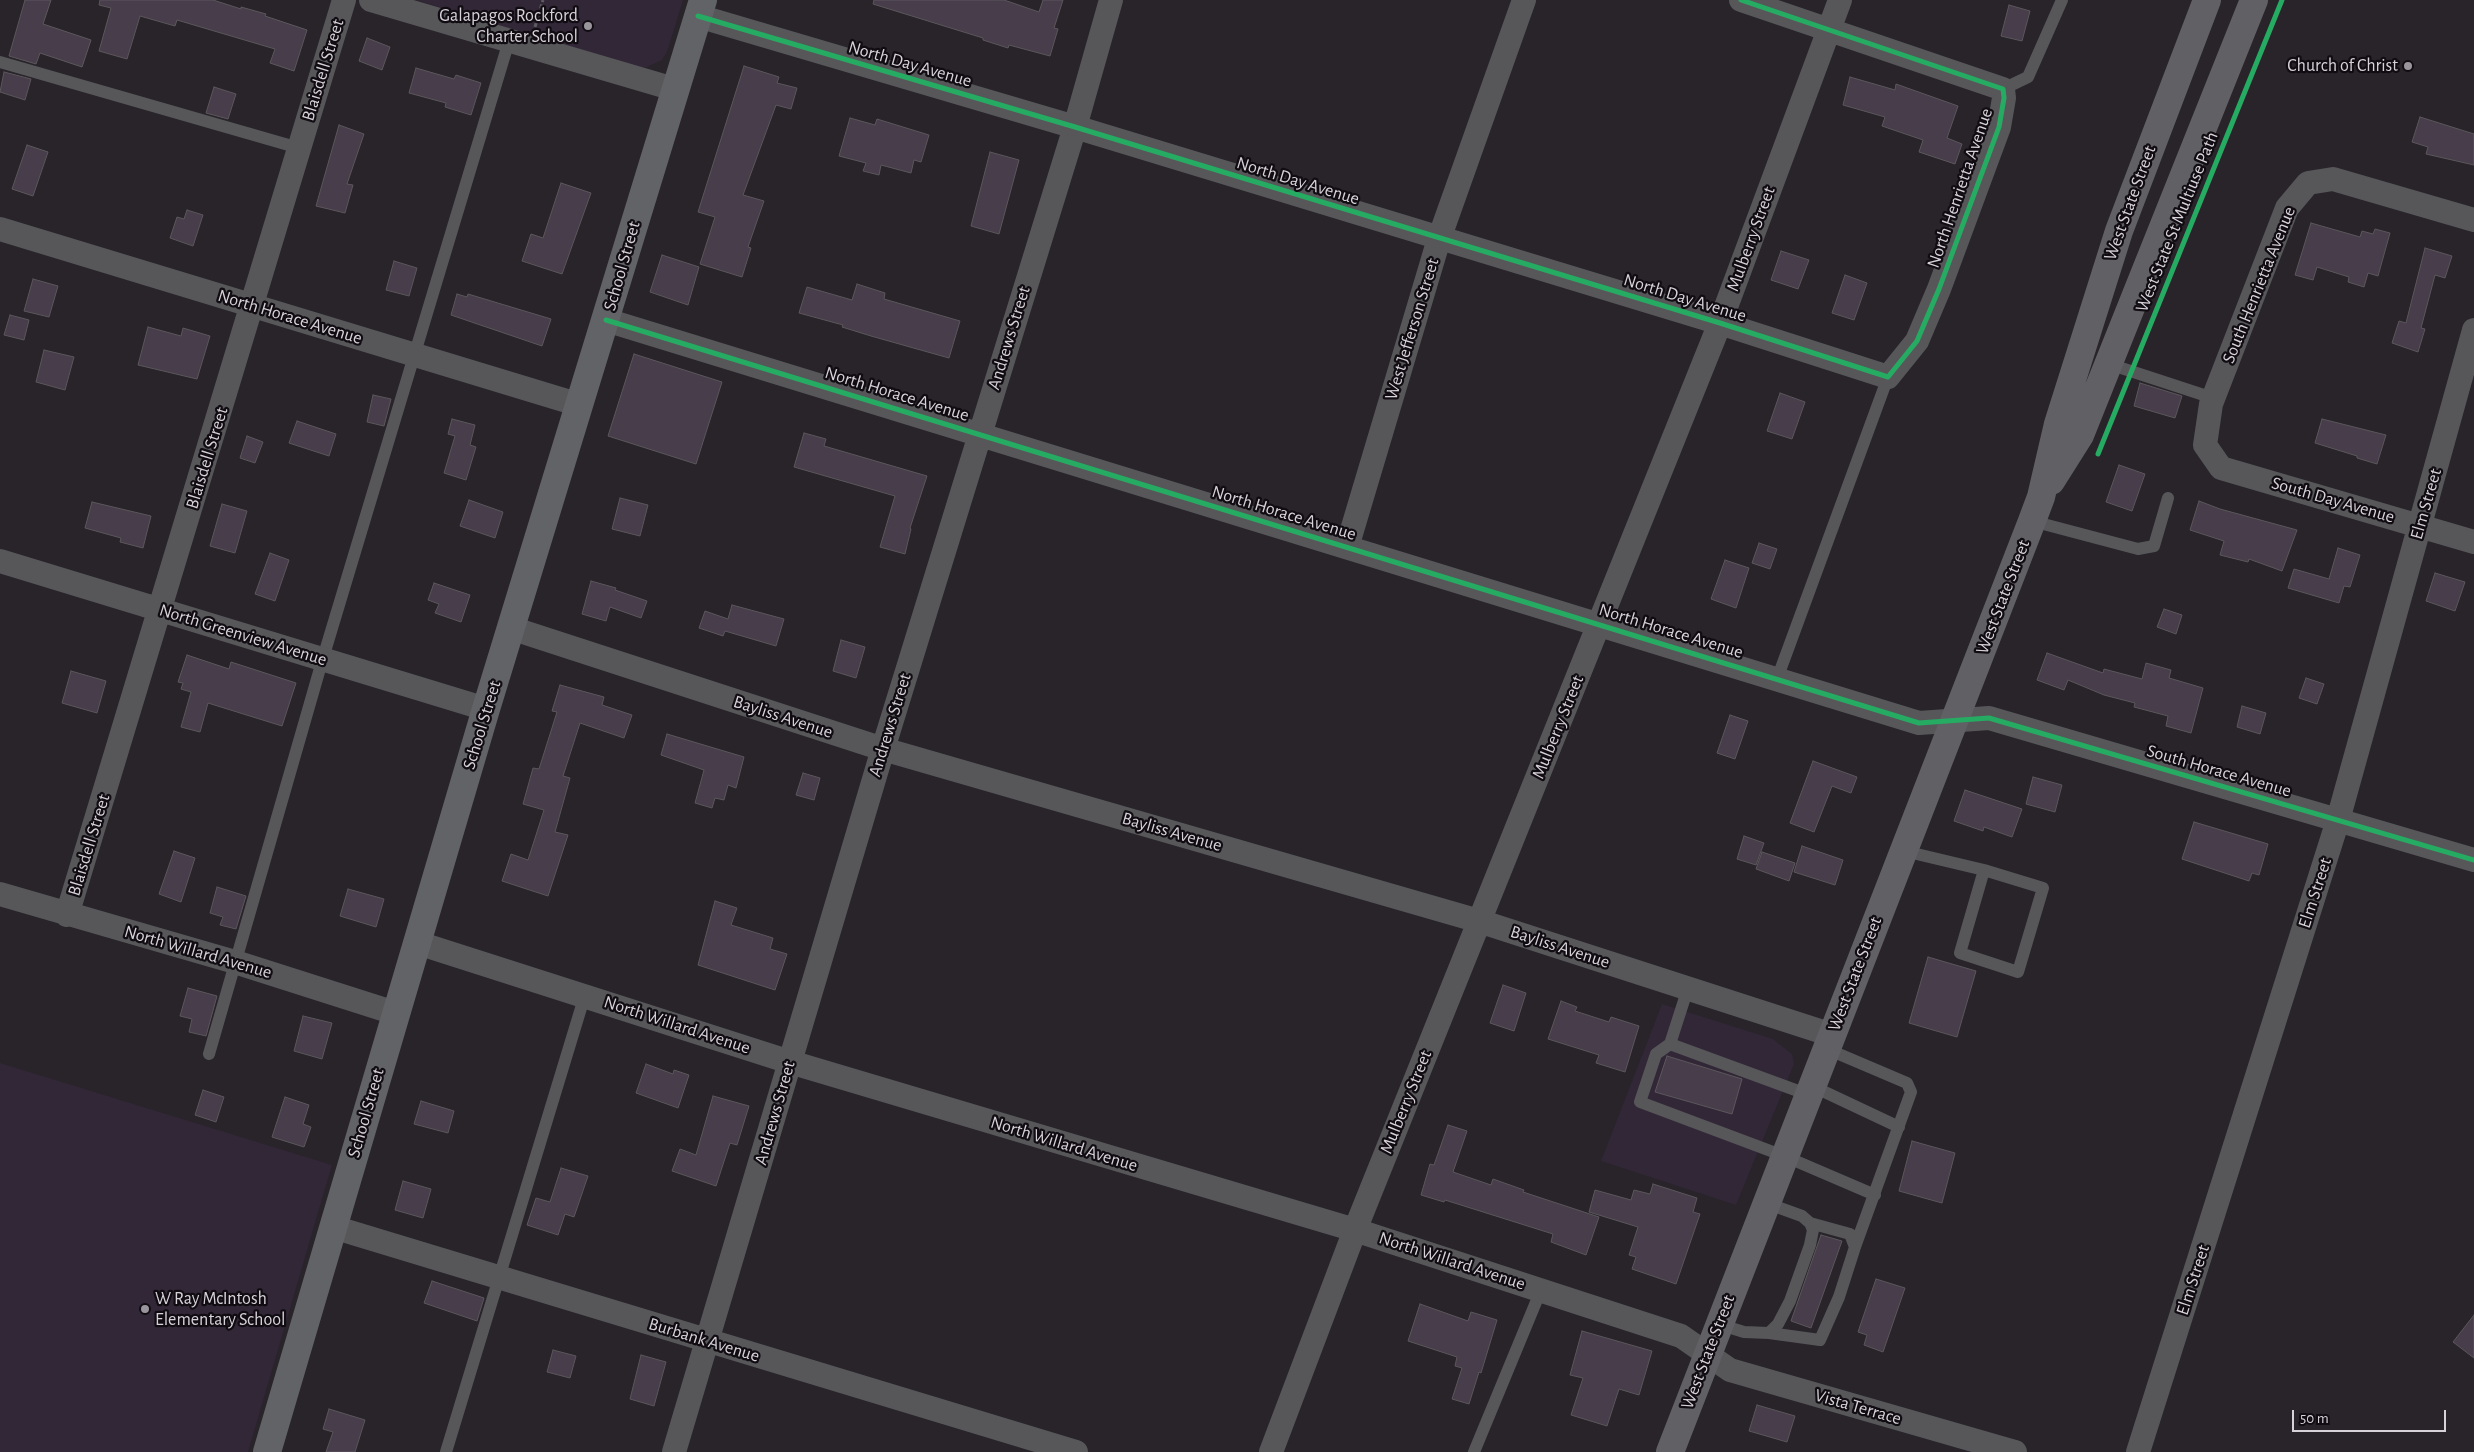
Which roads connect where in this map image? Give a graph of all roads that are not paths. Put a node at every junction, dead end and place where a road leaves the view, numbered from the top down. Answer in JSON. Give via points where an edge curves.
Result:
{"nodes":[{"id":1,"x":344,"y":0,"type":"edge"},
{"id":2,"x":371,"y":0,"type":"edge"},
{"id":3,"x":1111,"y":0,"type":"edge"},
{"id":4,"x":1524,"y":0,"type":"edge"},
{"id":5,"x":1741,"y":0,"type":"edge"},
{"id":6,"x":1840,"y":0,"type":"edge"},
{"id":7,"x":2062,"y":0,"type":"edge"},
{"id":8,"x":2207,"y":0,"type":"edge"},
{"id":9,"x":2254,"y":0,"type":"edge"},
{"id":10,"x":700,"y":8,"type":"edge"},
{"id":11,"x":1828,"y":29,"type":"junction"},
{"id":12,"x":509,"y":41,"type":"junction"},
{"id":13,"x":0,"y":62,"type":"edge"},
{"id":14,"x":674,"y":89,"type":"junction"},
{"id":15,"x":2004,"y":89,"type":"junction"},
{"id":16,"x":1075,"y":127,"type":"junction"},
{"id":17,"x":299,"y":148,"type":"junction"},
{"id":18,"x":2474,"y":220,"type":"edge"},
{"id":19,"x":0,"y":229,"type":"edge"},
{"id":20,"x":1439,"y":239,"type":"junction"},
{"id":21,"x":252,"y":306,"type":"junction"},
{"id":22,"x":606,"y":320,"type":"junction"},
{"id":23,"x":1720,"y":322,"type":"junction"},
{"id":24,"x":2474,"y":330,"type":"edge"},
{"id":25,"x":415,"y":354,"type":"junction"},
{"id":26,"x":2109,"y":364,"type":"junction"},
{"id":27,"x":1888,"y":377,"type":"junction"},
{"id":28,"x":2213,"y":398,"type":"junction"},
{"id":29,"x":580,"y":405,"type":"junction"},
{"id":30,"x":979,"y":434,"type":"junction"},
{"id":31,"x":2221,"y":468,"type":"joint"},
{"id":32,"x":2168,"y":498,"type":"dead end"},
{"id":33,"x":2036,"y":509,"type":"junction"},
{"id":34,"x":2420,"y":525,"type":"junction"},
{"id":35,"x":2474,"y":542,"type":"edge"},
{"id":36,"x":1347,"y":547,"type":"junction"},
{"id":37,"x":0,"y":561,"type":"edge"},
{"id":38,"x":161,"y":610,"type":"junction"},
{"id":39,"x":1600,"y":624,"type":"junction"},
{"id":40,"x":512,"y":628,"type":"junction"},
{"id":41,"x":323,"y":658,"type":"junction"},
{"id":42,"x":1777,"y":679,"type":"junction"},
{"id":43,"x":486,"y":709,"type":"junction"},
{"id":44,"x":1955,"y":719,"type":"junction"},
{"id":45,"x":883,"y":749,"type":"junction"},
{"id":46,"x":2338,"y":820,"type":"junction"},
{"id":47,"x":1904,"y":851,"type":"junction"},
{"id":48,"x":2474,"y":860,"type":"edge"},
{"id":49,"x":1984,"y":870,"type":"junction"},
{"id":50,"x":0,"y":894,"type":"edge"},
{"id":51,"x":68,"y":914,"type":"junction"},
{"id":52,"x":1479,"y":921,"type":"junction"},
{"id":53,"x":418,"y":943,"type":"junction"},
{"id":54,"x":235,"y":962,"type":"junction"},
{"id":55,"x":1688,"y":988,"type":"junction"},
{"id":56,"x":585,"y":995,"type":"junction"},
{"id":57,"x":396,"y":1014,"type":"junction"},
{"id":58,"x":1829,"y":1042,"type":"junction"},
{"id":59,"x":1670,"y":1044,"type":"junction"},
{"id":60,"x":210,"y":1054,"type":"dead end"},
{"id":61,"x":790,"y":1062,"type":"junction"},
{"id":62,"x":1810,"y":1090,"type":"junction"},
{"id":63,"x":1899,"y":1127,"type":"junction"},
{"id":64,"x":1784,"y":1156,"type":"junction"},
{"id":65,"x":1875,"y":1195,"type":"junction"},
{"id":66,"x":1766,"y":1202,"type":"junction"},
{"id":67,"x":1810,"y":1223,"type":"junction"},
{"id":68,"x":333,"y":1227,"type":"junction"},
{"id":69,"x":1355,"y":1230,"type":"junction"},
{"id":70,"x":1855,"y":1247,"type":"junction"},
{"id":71,"x":498,"y":1277,"type":"junction"},
{"id":72,"x":1541,"y":1290,"type":"junction"},
{"id":73,"x":1718,"y":1324,"type":"junction"},
{"id":74,"x":1769,"y":1332,"type":"junction"},
{"id":75,"x":708,"y":1341,"type":"junction"},
{"id":76,"x":1707,"y":1352,"type":"junction"},
{"id":77,"x":267,"y":1452,"type":"edge"},
{"id":78,"x":446,"y":1452,"type":"edge"},
{"id":79,"x":674,"y":1452,"type":"edge"},
{"id":80,"x":1076,"y":1452,"type":"edge"},
{"id":81,"x":1271,"y":1452,"type":"edge"},
{"id":82,"x":1474,"y":1452,"type":"edge"},
{"id":83,"x":1670,"y":1452,"type":"edge"},
{"id":84,"x":2015,"y":1452,"type":"edge"},
{"id":85,"x":2138,"y":1452,"type":"edge"}],
"edges":[{"from":1,"to":17,"type":"street","name":"Blaisdell Street"},
{"from":2,"to":12,"type":"street"},
{"from":3,"to":16,"type":"street","name":"Andrews Street"},
{"from":4,"to":20,"type":"street","name":"West Jefferson Street"},
{"from":5,"to":11,"type":"street","name":"North Henrietta Avenue"},
{"from":6,"to":11,"type":"street","name":"Mulberry Street"},
{"from":7,"to":15,"type":"lane","via":[[2028,77]]},
{"from":8,"to":33,"type":"main road","name":"West State Street","via":[[2119,231],[2058,424]]},
{"from":9,"to":26,"type":"main road","name":"West State Street"},
{"from":10,"to":14,"type":"main road","name":"School Street"},
{"from":10,"to":16,"type":"street","name":"North Day Avenue"},
{"from":11,"to":15,"type":"street","name":"North Henrietta Avenue"},
{"from":11,"to":23,"type":"street","name":"Mulberry Street"},
{"from":12,"to":14,"type":"street"},
{"from":12,"to":25,"type":"lane"},
{"from":13,"to":17,"type":"lane"},
{"from":14,"to":22,"type":"main road","name":"School Street"},
{"from":15,"to":27,"type":"street","name":"North Henrietta Avenue","via":[[1999,127],[1939,289],[1918,341]]},
{"from":16,"to":20,"type":"street","name":"North Day Avenue"},
{"from":16,"to":30,"type":"street","name":"Andrews Street"},
{"from":17,"to":21,"type":"street","name":"Blaisdell Street"},
{"from":18,"to":28,"type":"street","name":"South Henrietta Avenue","via":[[2333,179],[2308,183],[2287,208]]},
{"from":19,"to":21,"type":"street","name":"North Horace Avenue"},
{"from":20,"to":23,"type":"street","name":"North Day Avenue"},
{"from":20,"to":36,"type":"street","name":"West Jefferson Street"},
{"from":21,"to":25,"type":"street","name":"North Horace Avenue"},
{"from":21,"to":38,"type":"street","name":"Blaisdell Street"},
{"from":22,"to":29,"type":"main road","name":"School Street"},
{"from":22,"to":30,"type":"street","name":"North Horace Avenue"},
{"from":23,"to":27,"type":"street","name":"North Day Avenue"},
{"from":23,"to":39,"type":"street","name":"Mulberry Street"},
{"from":24,"to":34,"type":"street","name":"Elm Street"},
{"from":25,"to":29,"type":"street","name":"North Horace Avenue"},
{"from":25,"to":41,"type":"lane"},
{"from":26,"to":28,"type":"lane"},
{"from":26,"to":33,"type":"main road","name":"West State Street","via":[[2080,435]]},
{"from":27,"to":42,"type":"lane"},
{"from":28,"to":31,"type":"street","name":"South Henrietta Avenue","via":[[2206,424],[2205,445]]},
{"from":29,"to":40,"type":"main road","name":"School Street"},
{"from":30,"to":36,"type":"street","name":"North Horace Avenue"},
{"from":30,"to":45,"type":"street","name":"Andrews Street"},
{"from":31,"to":34,"type":"street","name":"South Day Avenue"},
{"from":32,"to":33,"type":"lane","via":[[2154,546],[2138,550]]},
{"from":33,"to":44,"type":"main road","name":"West State Street"},
{"from":34,"to":35,"type":"street","name":"South Day Avenue"},
{"from":34,"to":46,"type":"street","name":"Elm Street"},
{"from":36,"to":39,"type":"street","name":"North Horace Avenue"},
{"from":37,"to":38,"type":"street","name":"North Greenview Avenue"},
{"from":38,"to":41,"type":"street","name":"North Greenview Avenue"},
{"from":38,"to":51,"type":"street","name":"Blaisdell Street"},
{"from":39,"to":42,"type":"street","name":"North Horace Avenue"},
{"from":39,"to":52,"type":"street","name":"Mulberry Street"},
{"from":40,"to":43,"type":"main road","name":"School Street"},
{"from":40,"to":45,"type":"street","name":"Bayliss Avenue"},
{"from":41,"to":43,"type":"street","name":"North Greenview Avenue"},
{"from":41,"to":54,"type":"lane"},
{"from":42,"to":44,"type":"street","name":"North Horace Avenue","via":[[1919,723]]},
{"from":43,"to":53,"type":"main road","name":"School Street"},
{"from":44,"to":46,"type":"street","name":"South Horace Avenue","via":[[1989,718]]},
{"from":44,"to":47,"type":"main road","name":"West State Street"},
{"from":45,"to":52,"type":"street","name":"Bayliss Avenue"},
{"from":45,"to":61,"type":"street","name":"Andrews Street"},
{"from":46,"to":48,"type":"street","name":"South Horace Avenue"},
{"from":46,"to":85,"type":"street","name":"Elm Street"},
{"from":47,"to":49,"type":"lane"},
{"from":47,"to":58,"type":"main road","name":"West State Street"},
{"from":49,"to":49,"type":"lane","via":[[1960,953],[2018,972],[2043,888]]},
{"from":50,"to":51,"type":"street","name":"North Willard Avenue"},
{"from":51,"to":54,"type":"street","name":"North Willard Avenue"},
{"from":52,"to":55,"type":"street","name":"Bayliss Avenue"},
{"from":52,"to":69,"type":"street","name":"Mulberry Street"},
{"from":53,"to":56,"type":"street","name":"North Willard Avenue"},
{"from":53,"to":57,"type":"main road","name":"School Street"},
{"from":54,"to":57,"type":"street","name":"North Willard Avenue"},
{"from":54,"to":60,"type":"lane"},
{"from":55,"to":58,"type":"street","name":"Bayliss Avenue"},
{"from":55,"to":59,"type":"lane"},
{"from":56,"to":61,"type":"street","name":"North Willard Avenue"},
{"from":56,"to":71,"type":"lane"},
{"from":57,"to":68,"type":"main road","name":"School Street"},
{"from":58,"to":62,"type":"main road","name":"West State Street"},
{"from":58,"to":63,"type":"lane","via":[[1907,1083],[1911,1092]]},
{"from":59,"to":62,"type":"lane"},
{"from":59,"to":64,"type":"lane","via":[[1656,1054],[1640,1102]]},
{"from":61,"to":69,"type":"street","name":"North Willard Avenue"},
{"from":61,"to":75,"type":"street","name":"Andrews Street"},
{"from":62,"to":63,"type":"lane"},
{"from":62,"to":64,"type":"main road","name":"West State Street"},
{"from":63,"to":65,"type":"lane"},
{"from":64,"to":65,"type":"lane"},
{"from":64,"to":66,"type":"main road","name":"West State Street"},
{"from":65,"to":70,"type":"lane"},
{"from":66,"to":67,"type":"lane","via":[[1802,1216]]},
{"from":66,"to":73,"type":"main road","name":"West State Street"},
{"from":67,"to":70,"type":"lane","via":[[1850,1234]]},
{"from":67,"to":74,"type":"lane","via":[[1813,1230],[1810,1245],[1790,1301],[1778,1324]]},
{"from":68,"to":71,"type":"street","name":"Burbank Avenue"},
{"from":68,"to":77,"type":"main road","name":"School Street"},
{"from":69,"to":72,"type":"street","name":"North Willard Avenue"},
{"from":69,"to":81,"type":"street","name":"Mulberry Street"},
{"from":70,"to":74,"type":"lane","via":[[1839,1297],[1820,1340]]},
{"from":71,"to":75,"type":"street","name":"Burbank Avenue"},
{"from":71,"to":78,"type":"lane"},
{"from":72,"to":76,"type":"street","name":"North Willard Avenue","via":[[1681,1336]]},
{"from":72,"to":82,"type":"lane"},
{"from":73,"to":74,"type":"lane","via":[[1744,1332]]},
{"from":73,"to":76,"type":"main road","name":"West State Street"},
{"from":75,"to":79,"type":"street","name":"Andrews Street"},
{"from":75,"to":80,"type":"street","name":"Burbank Avenue"},
{"from":76,"to":83,"type":"main road","name":"West State Street"},
{"from":76,"to":84,"type":"street","name":"Vista Terrace","via":[[1730,1370]]}]}
